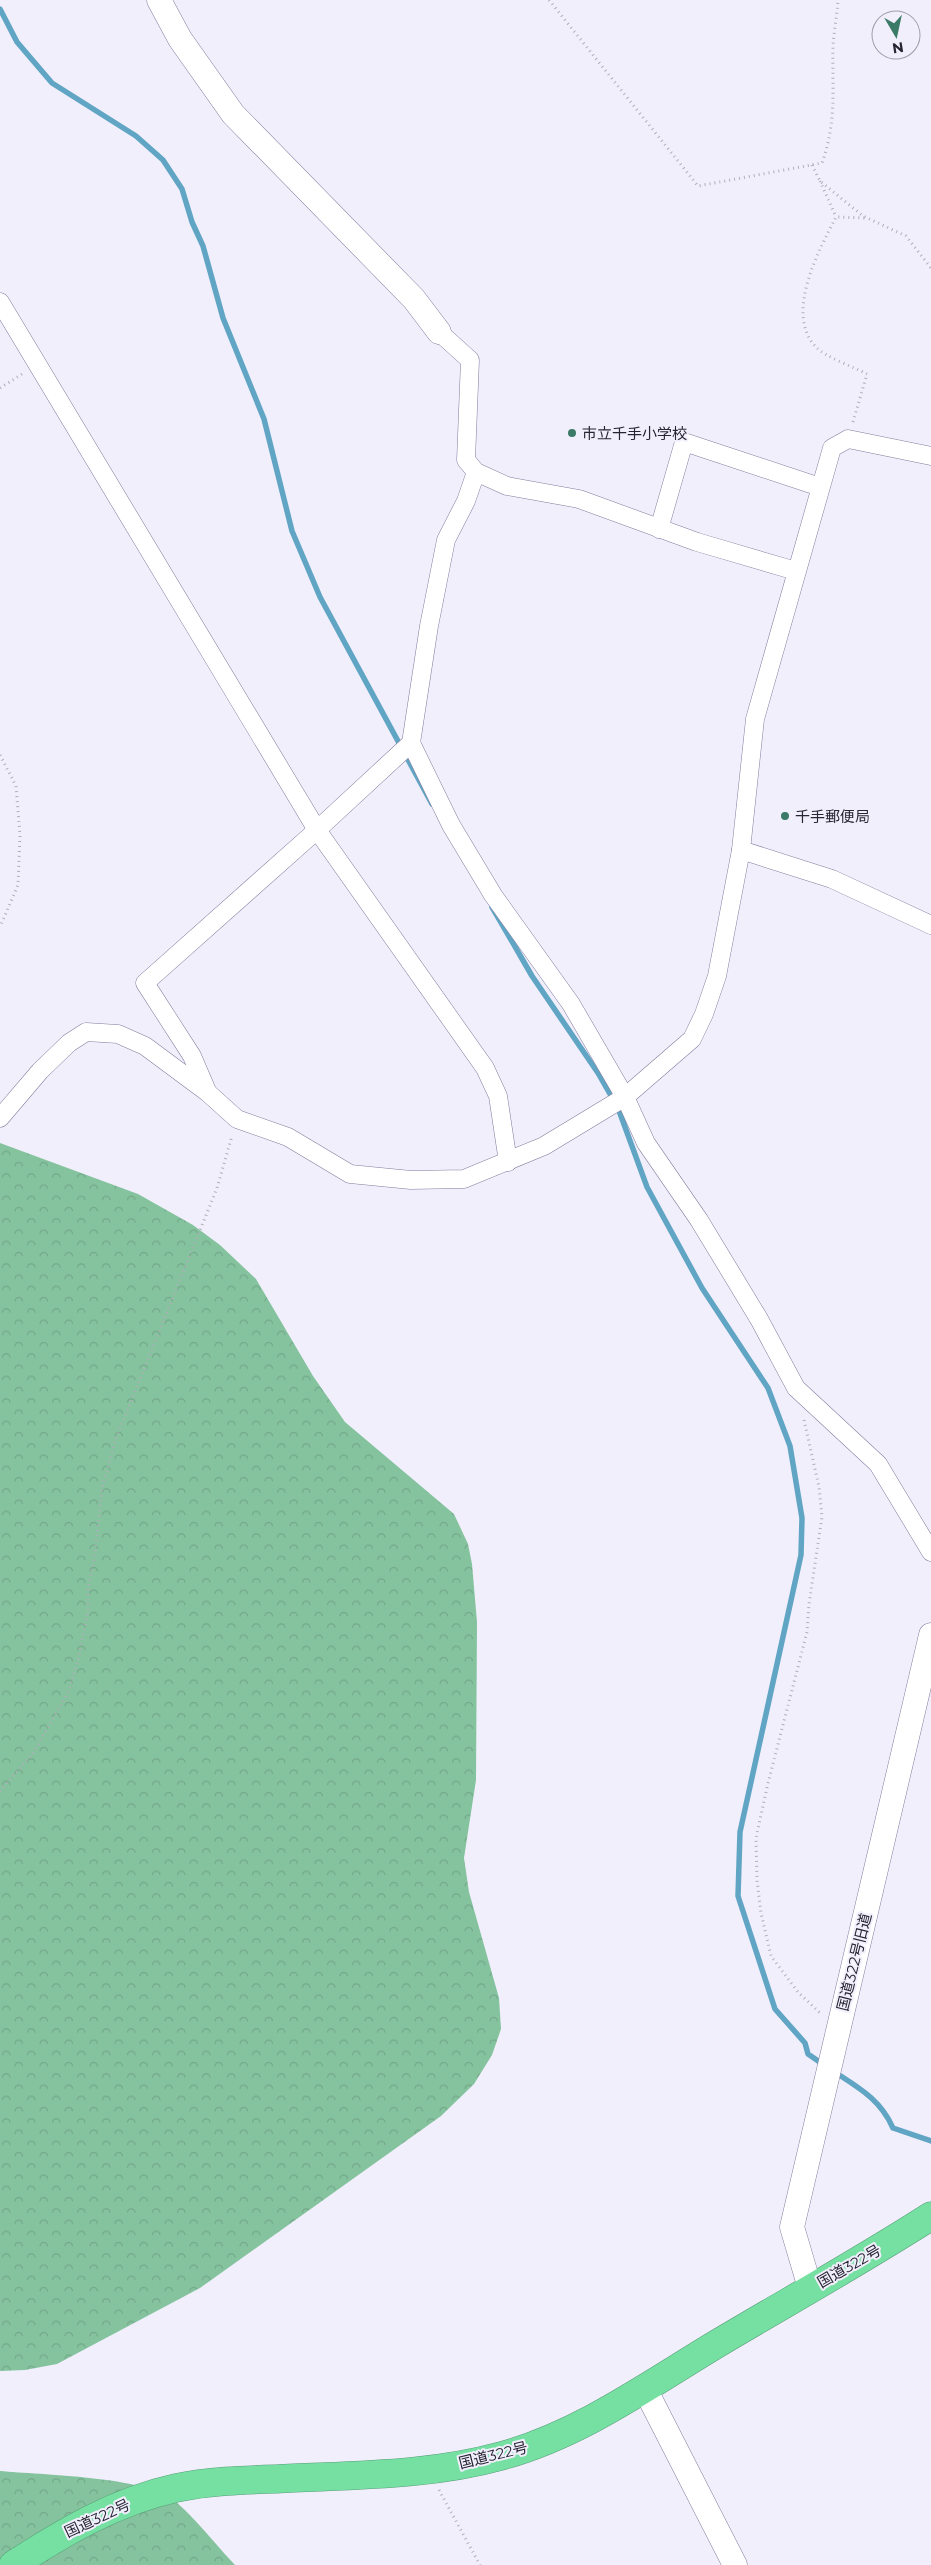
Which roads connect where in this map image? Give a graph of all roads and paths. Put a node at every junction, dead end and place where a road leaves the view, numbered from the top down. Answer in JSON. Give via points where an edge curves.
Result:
{"nodes":[{"id":1,"x":159,"y":0,"type":"edge"},
{"id":2,"x":550,"y":0,"type":"edge"},
{"id":3,"x":838,"y":0,"type":"edge"},
{"id":4,"x":812,"y":165,"type":"junction"},
{"id":5,"x":820,"y":180,"type":"junction"},
{"id":6,"x":836,"y":217,"type":"junction"},
{"id":7,"x":866,"y":218,"type":"junction"},
{"id":8,"x":931,"y":268,"type":"edge"},
{"id":9,"x":0,"y":302,"type":"edge"},
{"id":10,"x":439,"y":332,"type":"joint"},
{"id":11,"x":37,"y":364,"type":"junction"},
{"id":12,"x":0,"y":388,"type":"edge"},
{"id":13,"x":848,"y":440,"type":"junction"},
{"id":14,"x":931,"y":456,"type":"edge"},
{"id":15,"x":476,"y":472,"type":"junction"},
{"id":16,"x":820,"y":487,"type":"junction"},
{"id":17,"x":659,"y":529,"type":"junction"},
{"id":18,"x":796,"y":571,"type":"junction"},
{"id":19,"x":411,"y":743,"type":"junction"},
{"id":20,"x":0,"y":754,"type":"edge"},
{"id":21,"x":317,"y":830,"type":"junction"},
{"id":22,"x":741,"y":850,"type":"junction"},
{"id":23,"x":931,"y":925,"type":"edge"},
{"id":24,"x":0,"y":927,"type":"edge"},
{"id":25,"x":207,"y":1092,"type":"junction"},
{"id":26,"x":625,"y":1097,"type":"junction"},
{"id":27,"x":0,"y":1118,"type":"edge"},
{"id":28,"x":238,"y":1119,"type":"junction"},
{"id":29,"x":508,"y":1162,"type":"junction"},
{"id":30,"x":796,"y":1388,"type":"junction"},
{"id":31,"x":931,"y":1552,"type":"edge"},
{"id":32,"x":931,"y":1635,"type":"edge"},
{"id":33,"x":0,"y":1791,"type":"edge"},
{"id":34,"x":839,"y":2023,"type":"junction"},
{"id":35,"x":931,"y":2216,"type":"edge"},
{"id":36,"x":810,"y":2288,"type":"junction"},
{"id":37,"x":644,"y":2388,"type":"junction"},
{"id":38,"x":429,"y":2469,"type":"junction"},
{"id":39,"x":13,"y":2565,"type":"edge"},
{"id":40,"x":480,"y":2565,"type":"edge"},
{"id":41,"x":735,"y":2565,"type":"edge"}],
"edges":[{"from":1,"to":10,"type":"street","via":[[180,39],[233,114],[414,299]]},
{"from":2,"to":4,"type":"path","via":[[698,186]]},
{"from":3,"to":4,"type":"path","via":[[833,45],[833,127],[822,163]]},
{"from":4,"to":5,"type":"path"},
{"from":5,"to":6,"type":"path"},
{"from":5,"to":7,"type":"path"},
{"from":6,"to":7,"type":"path"},
{"from":6,"to":13,"type":"path","via":[[812,267],[803,303],[804,329],[816,348],[867,374]]},
{"from":7,"to":8,"type":"path","via":[[906,236]]},
{"from":9,"to":11,"type":"street"},
{"from":10,"to":15,"type":"street","via":[[470,360],[466,460]]},
{"from":11,"to":12,"type":"path"},
{"from":11,"to":21,"type":"street"},
{"from":13,"to":14,"type":"street"},
{"from":13,"to":16,"type":"street","via":[[832,448]]},
{"from":15,"to":17,"type":"street","via":[[508,486],[579,499]]},
{"from":15,"to":19,"type":"street","via":[[466,501],[446,540]]},
{"from":16,"to":17,"type":"street","via":[[684,442]]},
{"from":16,"to":18,"type":"street"},
{"from":17,"to":18,"type":"street"},
{"from":18,"to":22,"type":"street","via":[[755,719]]},
{"from":19,"to":21,"type":"street"},
{"from":19,"to":26,"type":"street","via":[[451,825],[493,895],[571,1004]]},
{"from":20,"to":24,"type":"path","via":[[16,786],[20,835],[18,885]]},
{"from":21,"to":25,"type":"street","via":[[145,983],[192,1056]]},
{"from":21,"to":29,"type":"street","via":[[485,1068],[498,1096]]},
{"from":22,"to":23,"type":"street","via":[[832,879]]},
{"from":22,"to":26,"type":"street","via":[[717,976],[704,1014],[692,1039]]},
{"from":25,"to":27,"type":"street","via":[[145,1046],[118,1034],[86,1032],[69,1043],[40,1071]]},
{"from":25,"to":28,"type":"street"},
{"from":26,"to":29,"type":"street","via":[[544,1146]]},
{"from":26,"to":30,"type":"street","via":[[646,1143],[699,1220]]},
{"from":28,"to":29,"type":"street","via":[[288,1137],[350,1174],[411,1180],[464,1179]]},
{"from":28,"to":33,"type":"path","via":[[217,1188],[117,1436],[102,1488],[88,1610],[68,1693],[33,1753]]},
{"from":30,"to":31,"type":"street","via":[[878,1464]]},
{"from":30,"to":34,"type":"path","via":[[820,1487],[822,1517],[808,1604],[807,1632],[756,1838],[757,1880],[771,1956],[798,1992],[823,2016]]},
{"from":32,"to":34,"type":"street","name":"国道322号旧道"},
{"from":34,"to":36,"type":"street","name":"国道322号旧道","via":[[792,2227]]},
{"from":35,"to":36,"type":"highway","name":"国道322号"},
{"from":36,"to":37,"type":"highway","name":"国道322号"},
{"from":37,"to":38,"type":"highway","name":"国道322号","via":[[574,2428],[537,2444],[475,2462]]},
{"from":37,"to":41,"type":"street"},
{"from":38,"to":39,"type":"highway","name":"国道322号","via":[[219,2481],[176,2488],[91,2518]]},
{"from":38,"to":40,"type":"path"}]}
